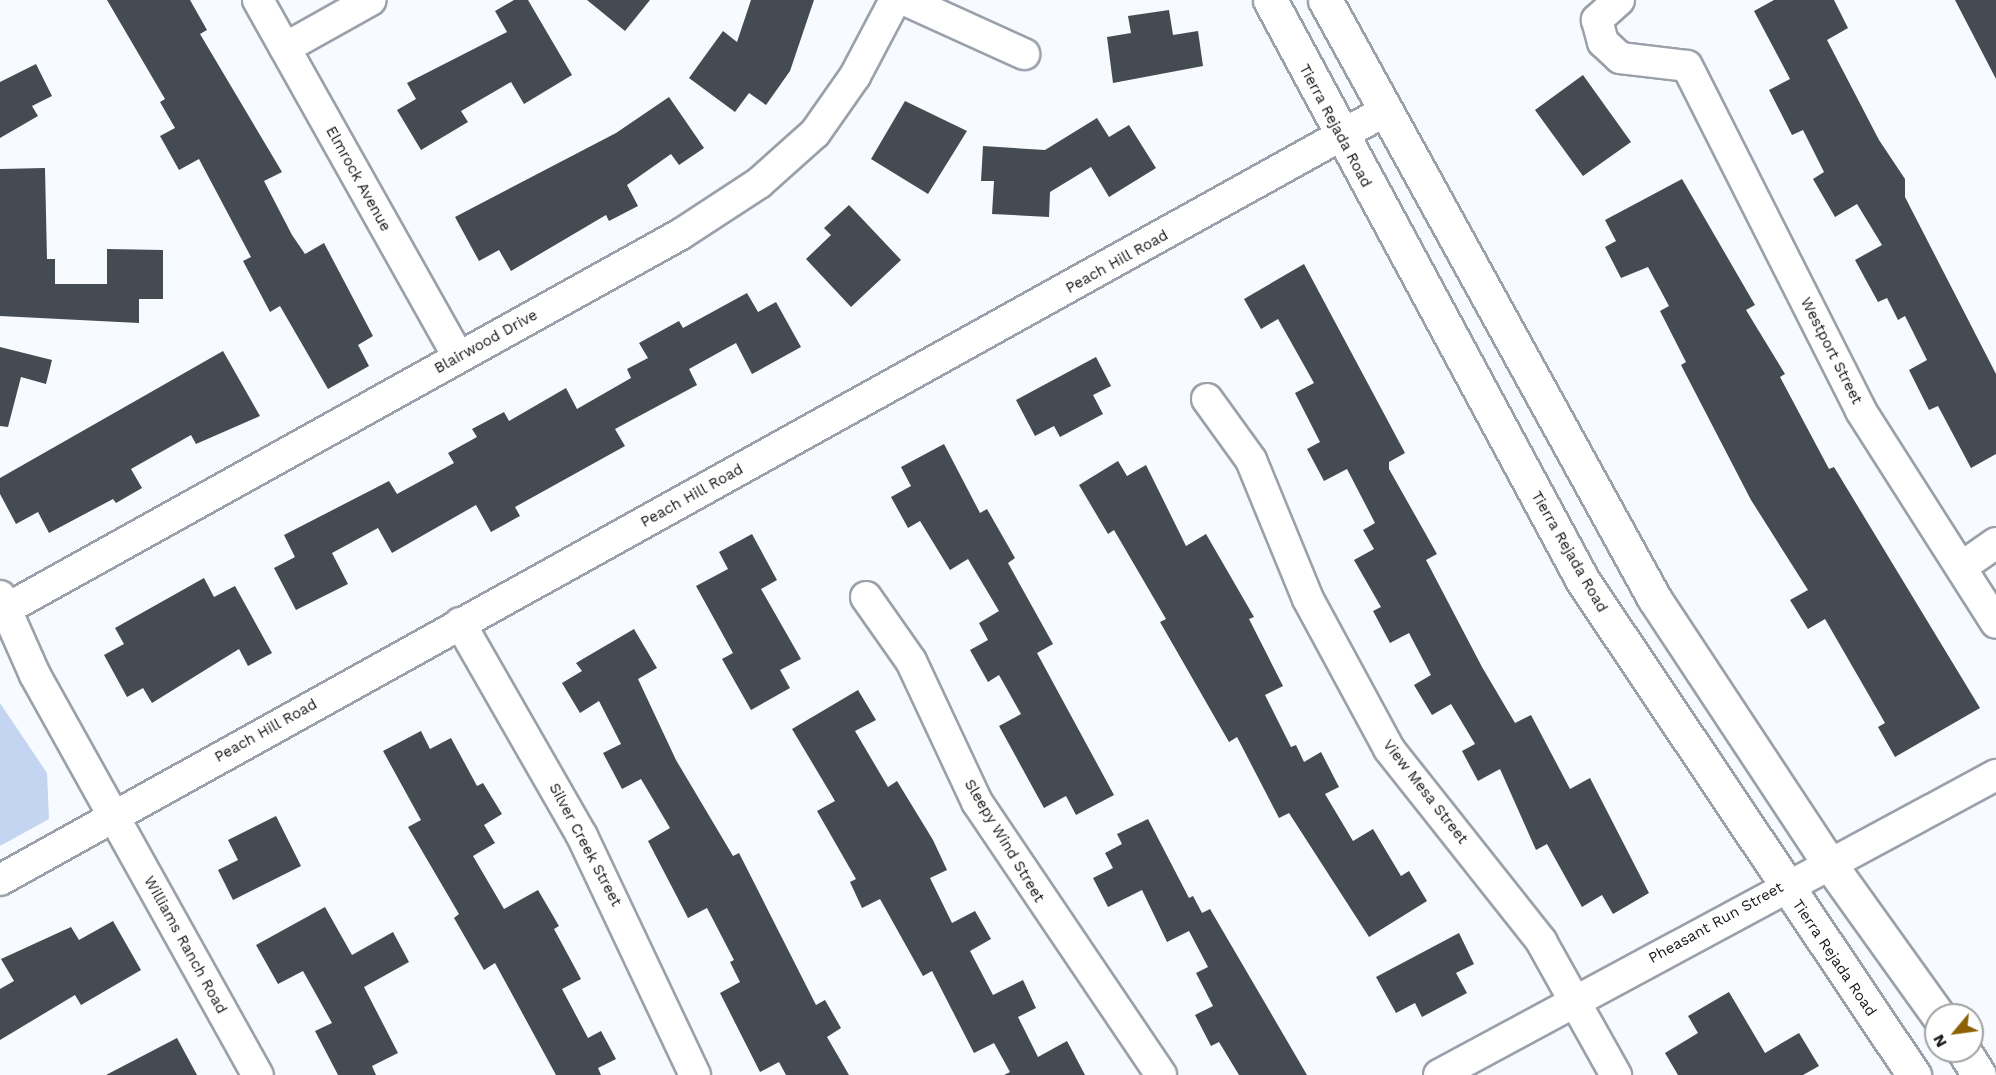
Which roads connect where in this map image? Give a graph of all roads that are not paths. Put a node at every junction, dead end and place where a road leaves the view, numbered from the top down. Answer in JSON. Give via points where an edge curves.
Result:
{"nodes":[{"id":1,"x":258,"y":0,"type":"edge"},
{"id":2,"x":371,"y":0,"type":"edge"},
{"id":3,"x":895,"y":0,"type":"edge"},
{"id":4,"x":905,"y":0,"type":"edge"},
{"id":5,"x":1270,"y":0,"type":"edge"},
{"id":6,"x":1325,"y":0,"type":"edge"},
{"id":7,"x":1619,"y":0,"type":"edge"},
{"id":8,"x":285,"y":48,"type":"junction"},
{"id":9,"x":1024,"y":54,"type":"dead end"},
{"id":10,"x":1383,"y":112,"type":"junction"},
{"id":11,"x":1340,"y":138,"type":"junction"},
{"id":12,"x":458,"y":357,"type":"junction"},
{"id":13,"x":1207,"y":399,"type":"dead end"},
{"id":14,"x":1996,"y":543,"type":"edge"},
{"id":15,"x":1963,"y":566,"type":"junction"},
{"id":16,"x":866,"y":597,"type":"dead end"},
{"id":17,"x":4,"y":602,"type":"edge"},
{"id":18,"x":460,"y":622,"type":"junction"},
{"id":19,"x":1996,"y":623,"type":"edge"},
{"id":20,"x":1996,"y":775,"type":"edge"},
{"id":21,"x":113,"y":816,"type":"junction"},
{"id":22,"x":1828,"y":863,"type":"junction"},
{"id":23,"x":0,"y":880,"type":"edge"},
{"id":24,"x":1784,"y":885,"type":"junction"},
{"id":25,"x":1571,"y":1002,"type":"junction"},
{"id":26,"x":1929,"y":1003,"type":"edge"},
{"id":27,"x":258,"y":1075,"type":"edge"},
{"id":28,"x":695,"y":1075,"type":"edge"},
{"id":29,"x":1161,"y":1075,"type":"edge"},
{"id":30,"x":1439,"y":1075,"type":"edge"},
{"id":31,"x":1616,"y":1075,"type":"edge"},
{"id":32,"x":1914,"y":1075,"type":"edge"}],
"edges":[{"from":1,"to":8,"type":"street","name":"Elmrock Avenue"},
{"from":2,"to":8,"type":"street"},
{"from":3,"to":12,"type":"street","name":"Blairwood Drive","via":[[855,76],[814,133],[759,183],[681,234]]},
{"from":4,"to":9,"type":"street"},
{"from":5,"to":11,"type":"main road","name":"Tierra Rejada Road"},
{"from":6,"to":10,"type":"main road"},
{"from":7,"to":15,"type":"street","name":"Westport Street","via":[[1597,20],[1604,42],[1620,58],[1687,66],[1861,411]]},
{"from":8,"to":12,"type":"street","name":"Elmrock Avenue"},
{"from":10,"to":11,"type":"street","name":"Peach Hill Road"},
{"from":10,"to":22,"type":"main road","via":[[1654,598]]},
{"from":11,"to":18,"type":"street","name":"Peach Hill Road"},
{"from":11,"to":24,"type":"main road","name":"Tierra Rejada Road","via":[[1583,581]]},
{"from":12,"to":17,"type":"street","name":"Blairwood Drive"},
{"from":13,"to":25,"type":"street","name":"View Mesa Street","via":[[1251,460],[1308,599],[1389,749],[1541,941]]},
{"from":14,"to":15,"type":"street"},
{"from":15,"to":19,"type":"street","name":"Westport Street"},
{"from":16,"to":29,"type":"street","name":"Sleepy Wind Street","via":[[911,661],[977,802]]},
{"from":17,"to":21,"type":"street","name":"Williams Ranch Road","via":[[35,675]]},
{"from":18,"to":21,"type":"street","name":"Peach Hill Road"},
{"from":18,"to":28,"type":"street","name":"Silver Creek Street","via":[[604,878]]},
{"from":20,"to":22,"type":"street","name":"Pheasant Run Street"},
{"from":21,"to":23,"type":"street","name":"Peach Hill Road"},
{"from":21,"to":27,"type":"street","name":"Williams Ranch Road"},
{"from":22,"to":24,"type":"street","name":"Pheasant Run Street"},
{"from":22,"to":26,"type":"main road"},
{"from":24,"to":25,"type":"street","name":"Pheasant Run Street"},
{"from":24,"to":32,"type":"main road","name":"Tierra Rejada Road"},
{"from":25,"to":30,"type":"street","name":"Pheasant Run Street"},
{"from":25,"to":31,"type":"street","name":"View Mesa Street"}]}
